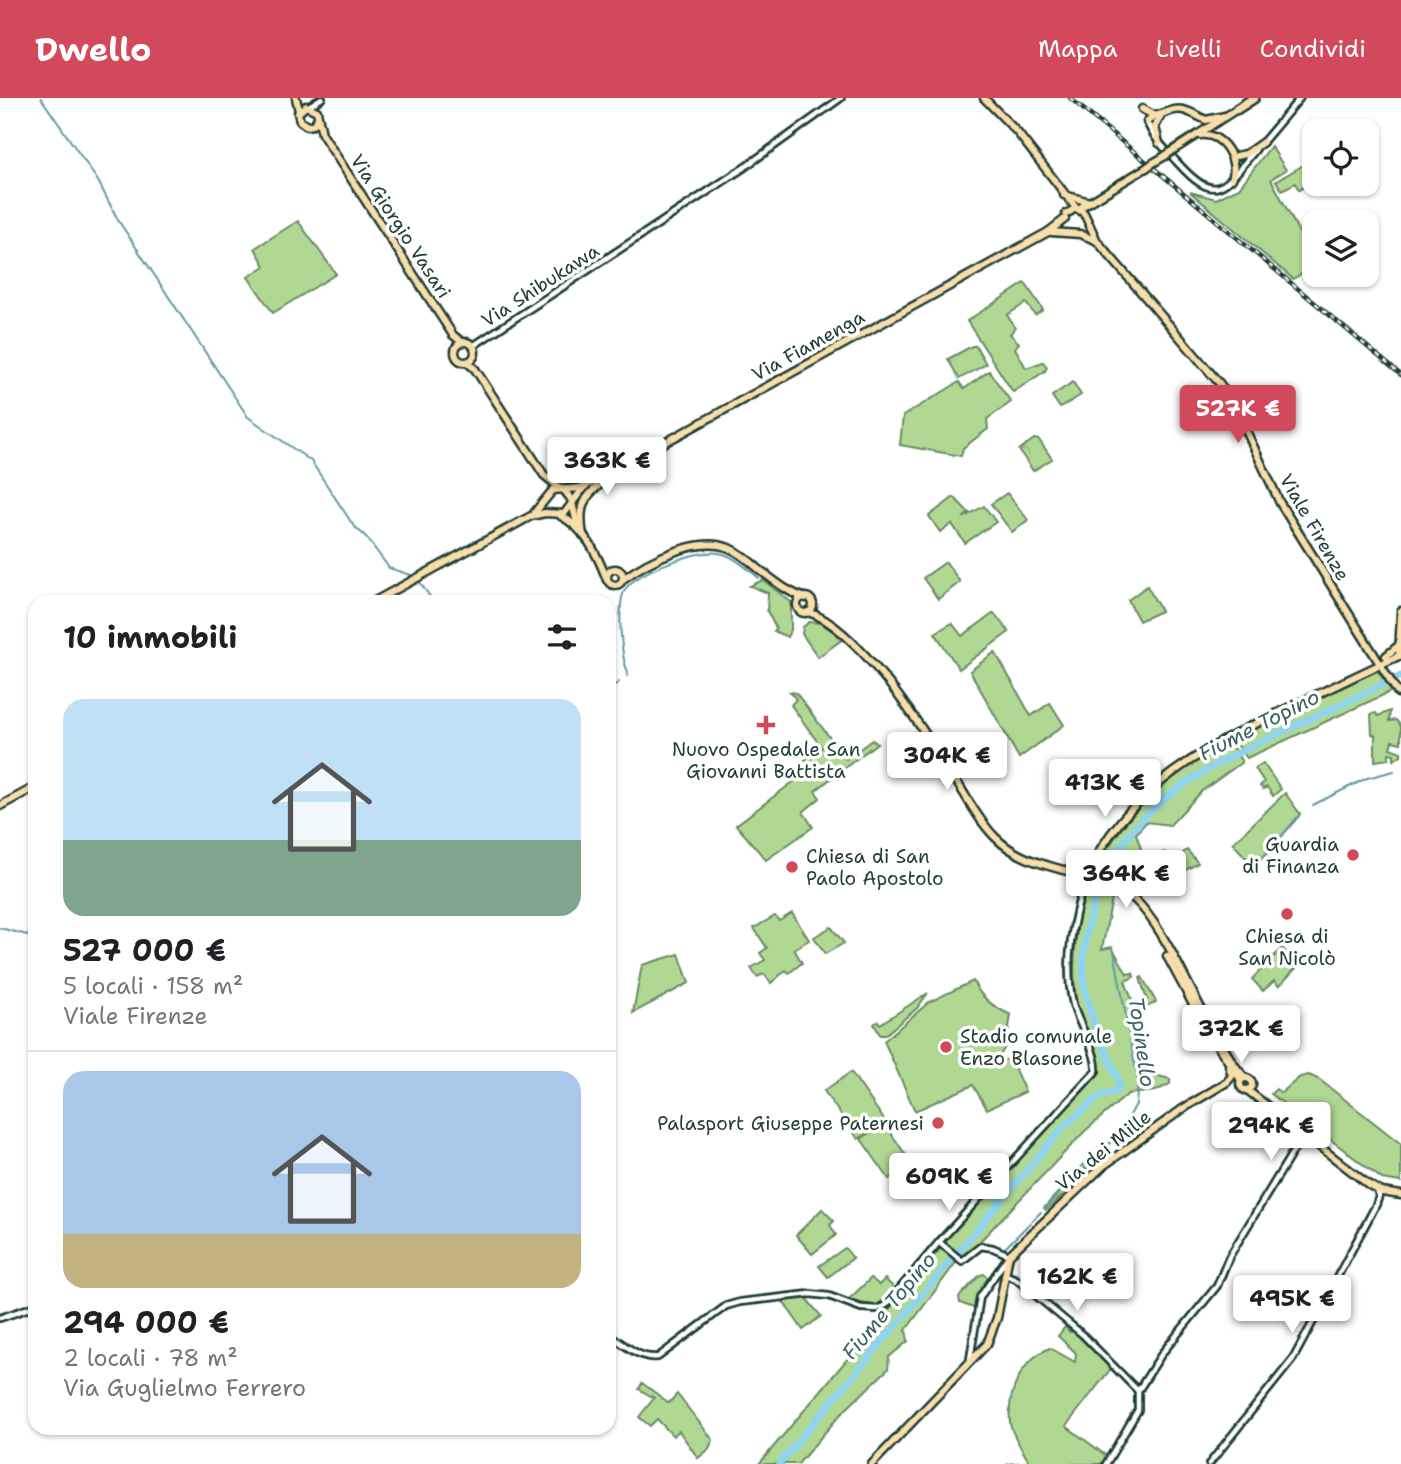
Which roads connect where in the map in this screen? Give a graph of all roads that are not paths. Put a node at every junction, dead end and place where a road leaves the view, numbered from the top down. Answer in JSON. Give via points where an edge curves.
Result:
{"nodes":[{"id":1,"x":841,"y":98,"type":"edge"},
{"id":2,"x":984,"y":98,"type":"edge"},
{"id":3,"x":1252,"y":98,"type":"edge"},
{"id":4,"x":1300,"y":98,"type":"edge"},
{"id":5,"x":296,"y":99,"type":"edge"},
{"id":6,"x":321,"y":99,"type":"edge"},
{"id":7,"x":307,"y":106,"type":"junction"},
{"id":8,"x":1142,"y":109,"type":"dead end"},
{"id":9,"x":1237,"y":109,"type":"joint"},
{"id":10,"x":299,"y":111,"type":"junction"},
{"id":11,"x":318,"y":114,"type":"junction"},
{"id":12,"x":1159,"y":116,"type":"junction"},
{"id":13,"x":1198,"y":116,"type":"junction"},
{"id":14,"x":1225,"y":116,"type":"junction"},
{"id":15,"x":1147,"y":122,"type":"joint"},
{"id":16,"x":307,"y":126,"type":"junction"},
{"id":17,"x":322,"y":134,"type":"junction"},
{"id":18,"x":1194,"y":136,"type":"junction"},
{"id":19,"x":1218,"y":139,"type":"junction"},
{"id":20,"x":1263,"y":142,"type":"junction"},
{"id":21,"x":1159,"y":143,"type":"junction"},
{"id":22,"x":1235,"y":158,"type":"junction"},
{"id":23,"x":1242,"y":166,"type":"junction"},
{"id":24,"x":1232,"y":179,"type":"junction"},
{"id":25,"x":1063,"y":194,"type":"junction"},
{"id":26,"x":1092,"y":202,"type":"junction"},
{"id":27,"x":1077,"y":209,"type":"junction"},
{"id":28,"x":1066,"y":216,"type":"junction"},
{"id":29,"x":1086,"y":219,"type":"junction"},
{"id":30,"x":1069,"y":232,"type":"junction"},
{"id":31,"x":1048,"y":233,"type":"junction"},
{"id":32,"x":1080,"y":234,"type":"junction"},
{"id":33,"x":1097,"y":241,"type":"junction"},
{"id":34,"x":459,"y":344,"type":"junction"},
{"id":35,"x":473,"y":346,"type":"junction"},
{"id":36,"x":470,"y":361,"type":"junction"},
{"id":37,"x":630,"y":461,"type":"junction"},
{"id":38,"x":544,"y":475,"type":"junction"},
{"id":39,"x":584,"y":487,"type":"junction"},
{"id":40,"x":563,"y":490,"type":"junction"},
{"id":41,"x":546,"y":498,"type":"junction"},
{"id":42,"x":572,"y":503,"type":"junction"},
{"id":43,"x":553,"y":515,"type":"junction"},
{"id":44,"x":531,"y":516,"type":"junction"},
{"id":45,"x":561,"y":516,"type":"junction"},
{"id":46,"x":581,"y":532,"type":"junction"},
{"id":47,"x":598,"y":558,"type":"junction"},
{"id":48,"x":638,"y":569,"type":"junction"},
{"id":49,"x":618,"y":570,"type":"junction"},
{"id":50,"x":623,"y":579,"type":"junction"},
{"id":51,"x":607,"y":580,"type":"junction"},
{"id":52,"x":788,"y":591,"type":"junction"},
{"id":53,"x":386,"y":595,"type":"edge"},
{"id":54,"x":806,"y":598,"type":"junction"},
{"id":55,"x":812,"y":603,"type":"junction"},
{"id":56,"x":797,"y":604,"type":"junction"},
{"id":57,"x":1401,"y":611,"type":"edge"},
{"id":58,"x":808,"y":612,"type":"junction"},
{"id":59,"x":823,"y":619,"type":"junction"},
{"id":60,"x":1399,"y":644,"type":"junction"},
{"id":61,"x":1372,"y":653,"type":"junction"},
{"id":62,"x":1386,"y":656,"type":"junction"},
{"id":63,"x":1400,"y":656,"type":"edge"},
{"id":64,"x":1382,"y":667,"type":"junction"},
{"id":65,"x":1398,"y":691,"type":"edge"},
{"id":66,"x":28,"y":791,"type":"edge"},
{"id":67,"x":0,"y":806,"type":"edge"},
{"id":68,"x":1088,"y":879,"type":"junction"},
{"id":69,"x":1150,"y":918,"type":"junction"},
{"id":70,"x":1230,"y":1065,"type":"junction"},
{"id":71,"x":1242,"y":1080,"type":"junction"},
{"id":72,"x":1227,"y":1082,"type":"junction"},
{"id":73,"x":1253,"y":1085,"type":"junction"},
{"id":74,"x":1247,"y":1090,"type":"junction"},
{"id":75,"x":1271,"y":1110,"type":"junction"},
{"id":76,"x":1303,"y":1135,"type":"junction"},
{"id":77,"x":1377,"y":1191,"type":"junction"},
{"id":78,"x":1399,"y":1195,"type":"edge"},
{"id":79,"x":1376,"y":1205,"type":"junction"},
{"id":80,"x":939,"y":1242,"type":"junction"},
{"id":81,"x":1009,"y":1255,"type":"junction"},
{"id":82,"x":1006,"y":1275,"type":"junction"},
{"id":83,"x":28,"y":1308,"type":"edge"},
{"id":84,"x":0,"y":1318,"type":"edge"},
{"id":85,"x":616,"y":1339,"type":"edge"},
{"id":86,"x":969,"y":1363,"type":"junction"},
{"id":87,"x":1138,"y":1391,"type":"junction"},
{"id":88,"x":872,"y":1464,"type":"edge"},
{"id":89,"x":1106,"y":1464,"type":"edge"},
{"id":90,"x":1209,"y":1464,"type":"edge"}],
"edges":[{"from":1,"to":35,"type":"street","name":"Via Shibukawa","via":[[745,167]]},
{"from":2,"to":25,"type":"main road","name":"Viale Firenze","via":[[1017,132]]},
{"from":3,"to":9,"type":"highway"},
{"from":4,"to":20,"type":"street"},
{"from":5,"to":7,"type":"main road"},
{"from":5,"to":10,"type":"main road"},
{"from":6,"to":7,"type":"street"},
{"from":6,"to":11,"type":"street"},
{"from":7,"to":10,"type":"main road"},
{"from":7,"to":11,"type":"main road"},
{"from":8,"to":12,"type":"main road"},
{"from":9,"to":14,"type":"main road"},
{"from":10,"to":16,"type":"main road","via":[[299,121]]},
{"from":11,"to":16,"type":"main road","via":[[315,123]]},
{"from":11,"to":17,"type":"main road","name":"Via Giorgio Vasari"},
{"from":12,"to":13,"type":"main road","via":[[1183,108]]},
{"from":12,"to":15,"type":"main road"},
{"from":12,"to":21,"type":"main road","via":[[1155,130]]},
{"from":13,"to":14,"type":"main road","via":[[1209,120]]},
{"from":13,"to":18,"type":"main road","via":[[1200,124]]},
{"from":14,"to":18,"type":"main road"},
{"from":14,"to":19,"type":"main road","via":[[1216,128]]},
{"from":15,"to":21,"type":"street"},
{"from":16,"to":17,"type":"main road","name":"Via Giorgio Vasari"},
{"from":17,"to":34,"type":"main road","name":"Via Giorgio Vasari"},
{"from":18,"to":19,"type":"main road","via":[[1208,134]]},
{"from":18,"to":26,"type":"main road","bridge":true},
{"from":19,"to":22,"type":"main road"},
{"from":20,"to":22,"type":"main road"},
{"from":20,"to":23,"type":"street"},
{"from":21,"to":24,"type":"street","via":[[1200,186],[1219,187]]},
{"from":22,"to":23,"type":"main road"},
{"from":22,"to":24,"type":"main road"},
{"from":23,"to":24,"type":"street"},
{"from":25,"to":26,"type":"main road"},
{"from":25,"to":27,"type":"main road","name":"Viale Firenze"},
{"from":25,"to":28,"type":"main road","name":"Viale Firenze"},
{"from":26,"to":27,"type":"main road"},
{"from":26,"to":29,"type":"main road"},
{"from":27,"to":28,"type":"main road"},
{"from":27,"to":29,"type":"main road","name":"Viale Firenze"},
{"from":28,"to":30,"type":"main road","name":"Viale Firenze"},
{"from":28,"to":31,"type":"main road","name":"Via Fiamenga"},
{"from":29,"to":32,"type":"main road"},
{"from":29,"to":33,"type":"main road","name":"Viale Firenze"},
{"from":30,"to":31,"type":"main road","name":"Via Fiamenga"},
{"from":30,"to":32,"type":"main road","name":"Viale Firenze"},
{"from":31,"to":37,"type":"main road","name":"Via Fiamenga"},
{"from":32,"to":33,"type":"main road","name":"Viale Firenze"},
{"from":33,"to":61,"type":"main road","name":"Viale Firenze","via":[[1234,405],[1280,503]]},
{"from":34,"to":35,"type":"main road"},
{"from":34,"to":36,"type":"main road","via":[[457,359]]},
{"from":35,"to":36,"type":"main road"},
{"from":36,"to":38,"type":"main road"},
{"from":37,"to":39,"type":"main road","name":"Via Fiamenga"},
{"from":37,"to":46,"type":"main road","via":[[583,503]]},
{"from":38,"to":40,"type":"main road"},
{"from":38,"to":41,"type":"main road"},
{"from":39,"to":40,"type":"main road","name":"Via Fiamenga"},
{"from":39,"to":42,"type":"main road","name":"Via Fiamenga"},
{"from":40,"to":41,"type":"main road","name":"Via Fiamenga"},
{"from":40,"to":42,"type":"main road"},
{"from":41,"to":43,"type":"main road","via":[[546,510]]},
{"from":41,"to":44,"type":"main road","name":"Via Fiamenga"},
{"from":42,"to":45,"type":"main road","name":"Via Fiamenga"},
{"from":42,"to":46,"type":"main road"},
{"from":43,"to":44,"type":"main road","name":"Via Fiamenga"},
{"from":43,"to":45,"type":"main road","name":"Via Fiamenga"},
{"from":44,"to":53,"type":"main road","name":"Via Fiamenga"},
{"from":45,"to":46,"type":"main road"},
{"from":46,"to":47,"type":"main road"},
{"from":47,"to":49,"type":"main road"},
{"from":47,"to":51,"type":"main road"},
{"from":48,"to":49,"type":"main road"},
{"from":48,"to":50,"type":"main road"},
{"from":48,"to":52,"type":"main road","via":[[695,546],[718,545],[740,554]]},
{"from":49,"to":50,"type":"main road"},
{"from":49,"to":51,"type":"main road","via":[[608,573]]},
{"from":50,"to":51,"type":"main road","via":[[615,585]]},
{"from":52,"to":54,"type":"main road"},
{"from":52,"to":56,"type":"main road"},
{"from":54,"to":55,"type":"main road"},
{"from":54,"to":56,"type":"main road"},
{"from":55,"to":58,"type":"main road"},
{"from":55,"to":59,"type":"main road"},
{"from":56,"to":58,"type":"main road","via":[[800,611]]},
{"from":57,"to":60,"type":"main road"},
{"from":58,"to":59,"type":"main road"},
{"from":59,"to":68,"type":"main road","via":[[866,657],[994,836],[1028,860]]},
{"from":60,"to":62,"type":"main road"},
{"from":60,"to":63,"type":"main road"},
{"from":61,"to":62,"type":"main road"},
{"from":61,"to":64,"type":"main road","name":"Viale Firenze"},
{"from":62,"to":63,"type":"main road"},
{"from":63,"to":64,"type":"main road"},
{"from":64,"to":65,"type":"main road","name":"Viale Firenze"},
{"from":64,"to":68,"type":"main road","via":[[1227,737],[1185,761],[1117,825],[1104,841]]},
{"from":66,"to":67,"type":"main road"},
{"from":68,"to":69,"type":"main road","via":[[1136,901]]},
{"from":68,"to":80,"type":"street","via":[[1072,938],[1070,983],[1072,1003],[1096,1071]]},
{"from":69,"to":70,"type":"main road","via":[[1174,971]]},
{"from":69,"to":71,"type":"main road"},
{"from":70,"to":71,"type":"main road"},
{"from":70,"to":72,"type":"main road","via":[[1232,1076]]},
{"from":71,"to":72,"type":"main road"},
{"from":71,"to":73,"type":"main road","via":[[1251,1080]]},
{"from":71,"to":74,"type":"main road"},
{"from":72,"to":81,"type":"main road","name":"Via dei Mille","via":[[1103,1166]]},
{"from":73,"to":74,"type":"main road"},
{"from":73,"to":75,"type":"main road"},
{"from":74,"to":75,"type":"main road"},
{"from":75,"to":76,"type":"main road"},
{"from":76,"to":77,"type":"main road"},
{"from":76,"to":87,"type":"street","via":[[1225,1263],[1217,1286]]},
{"from":77,"to":78,"type":"main road"},
{"from":77,"to":79,"type":"street"},
{"from":78,"to":79,"type":"street"},
{"from":79,"to":90,"type":"street","via":[[1293,1359]]},
{"from":80,"to":81,"type":"street","via":[[965,1260],[984,1246]]},
{"from":80,"to":85,"type":"street","via":[[886,1305],[877,1309],[810,1294],[740,1302],[726,1306],[652,1358]]},
{"from":81,"to":82,"type":"main road"},
{"from":81,"to":86,"type":"street","via":[[982,1291]]},
{"from":82,"to":86,"type":"main road","via":[[993,1332]]},
{"from":82,"to":87,"type":"street","via":[[1083,1335]]},
{"from":83,"to":84,"type":"street"},
{"from":86,"to":88,"type":"main road"},
{"from":87,"to":89,"type":"street","via":[[1138,1410]]}]}
